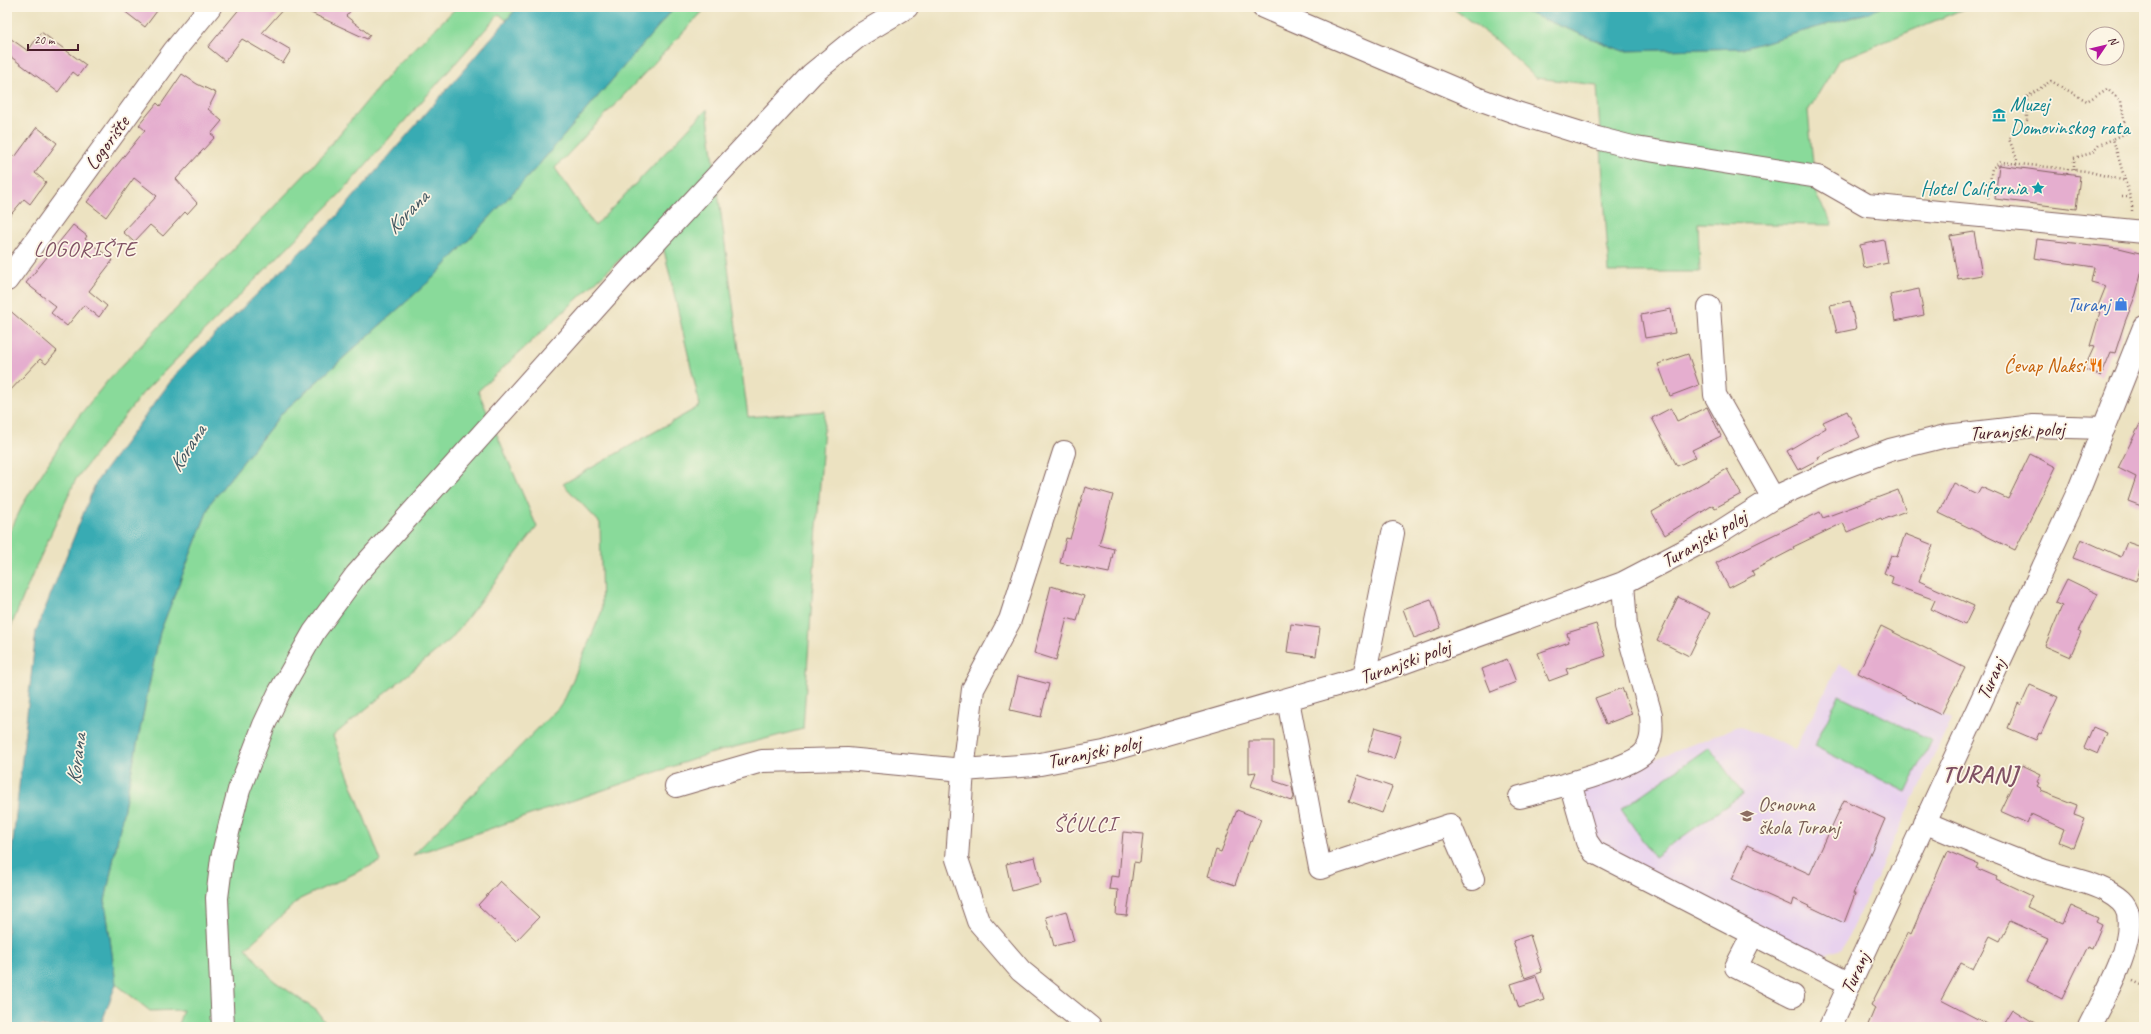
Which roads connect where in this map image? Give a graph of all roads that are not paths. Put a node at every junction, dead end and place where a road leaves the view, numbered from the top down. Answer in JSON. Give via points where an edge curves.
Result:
{"nodes":[{"id":1,"x":210,"y":7,"type":"edge"},
{"id":2,"x":907,"y":7,"type":"edge"},
{"id":3,"x":1263,"y":7,"type":"edge"},
{"id":4,"x":2144,"y":232,"type":"edge"},
{"id":5,"x":7,"y":280,"type":"edge"},
{"id":6,"x":1710,"y":307,"type":"dead end"},
{"id":7,"x":2144,"y":328,"type":"edge"},
{"id":8,"x":2104,"y":428,"type":"junction"},
{"id":9,"x":1064,"y":452,"type":"dead end"},
{"id":10,"x":1773,"y":498,"type":"junction"},
{"id":11,"x":1393,"y":533,"type":"dead end"},
{"id":12,"x":1623,"y":583,"type":"junction"},
{"id":13,"x":1364,"y":677,"type":"junction"},
{"id":14,"x":1288,"y":700,"type":"junction"},
{"id":15,"x":963,"y":770,"type":"junction"},
{"id":16,"x":1570,"y":783,"type":"junction"},
{"id":17,"x":676,"y":786,"type":"dead end"},
{"id":18,"x":1520,"y":797,"type":"dead end"},
{"id":19,"x":1924,"y":822,"type":"junction"},
{"id":20,"x":1473,"y":879,"type":"dead end"},
{"id":21,"x":1753,"y":934,"type":"junction"},
{"id":22,"x":1850,"y":984,"type":"junction"},
{"id":23,"x":1793,"y":996,"type":"dead end"},
{"id":24,"x":223,"y":1027,"type":"edge"},
{"id":25,"x":1090,"y":1027,"type":"edge"},
{"id":26,"x":1830,"y":1027,"type":"edge"},
{"id":27,"x":2089,"y":1027,"type":"edge"}],
"edges":[{"from":1,"to":5,"type":"street","name":"Logorište"},
{"from":2,"to":24,"type":"street","via":[[860,35],[812,74],[619,282],[356,575],[314,632],[289,674],[264,725],[239,790],[228,831],[217,898]]},
{"from":3,"to":4,"type":"street","via":[[1479,99],[1577,132],[1636,148],[1818,177],[1867,205]]},
{"from":6,"to":10,"type":"street","via":[[1715,395]]},
{"from":7,"to":8,"type":"street","name":"Turanj"},
{"from":8,"to":10,"type":"street","name":"Turanjski poloj","via":[[2034,426],[1946,436],[1890,450],[1826,474]]},
{"from":8,"to":19,"type":"street","name":"Turanj","via":[[2078,492]]},
{"from":9,"to":15,"type":"street","via":[[1010,620],[973,689]]},
{"from":10,"to":12,"type":"street","name":"Turanjski poloj","via":[[1715,535]]},
{"from":11,"to":13,"type":"street"},
{"from":12,"to":13,"type":"street","name":"Turanjski poloj"},
{"from":12,"to":16,"type":"street","via":[[1626,626],[1651,715],[1650,742],[1644,753],[1632,761]]},
{"from":13,"to":14,"type":"street","name":"Turanjski poloj"},
{"from":14,"to":15,"type":"street","name":"Turanjski poloj","via":[[1104,752],[1035,765]]},
{"from":14,"to":20,"type":"street","via":[[1320,868],[1450,825]]},
{"from":15,"to":17,"type":"street","name":"Turanjski poloj","via":[[847,759],[762,761]]},
{"from":15,"to":25,"type":"street","via":[[957,859],[978,920],[1021,971]]},
{"from":16,"to":18,"type":"street"},
{"from":16,"to":21,"type":"street","via":[[1587,842],[1594,852]]},
{"from":19,"to":22,"type":"street","name":"Turanj"},
{"from":19,"to":27,"type":"street","via":[[2046,871],[2098,887],[2118,898],[2124,905],[2128,913],[2125,948]]},
{"from":21,"to":22,"type":"street"},
{"from":21,"to":23,"type":"street","via":[[1736,967]]},
{"from":22,"to":26,"type":"street","name":"Turanj"}]}
